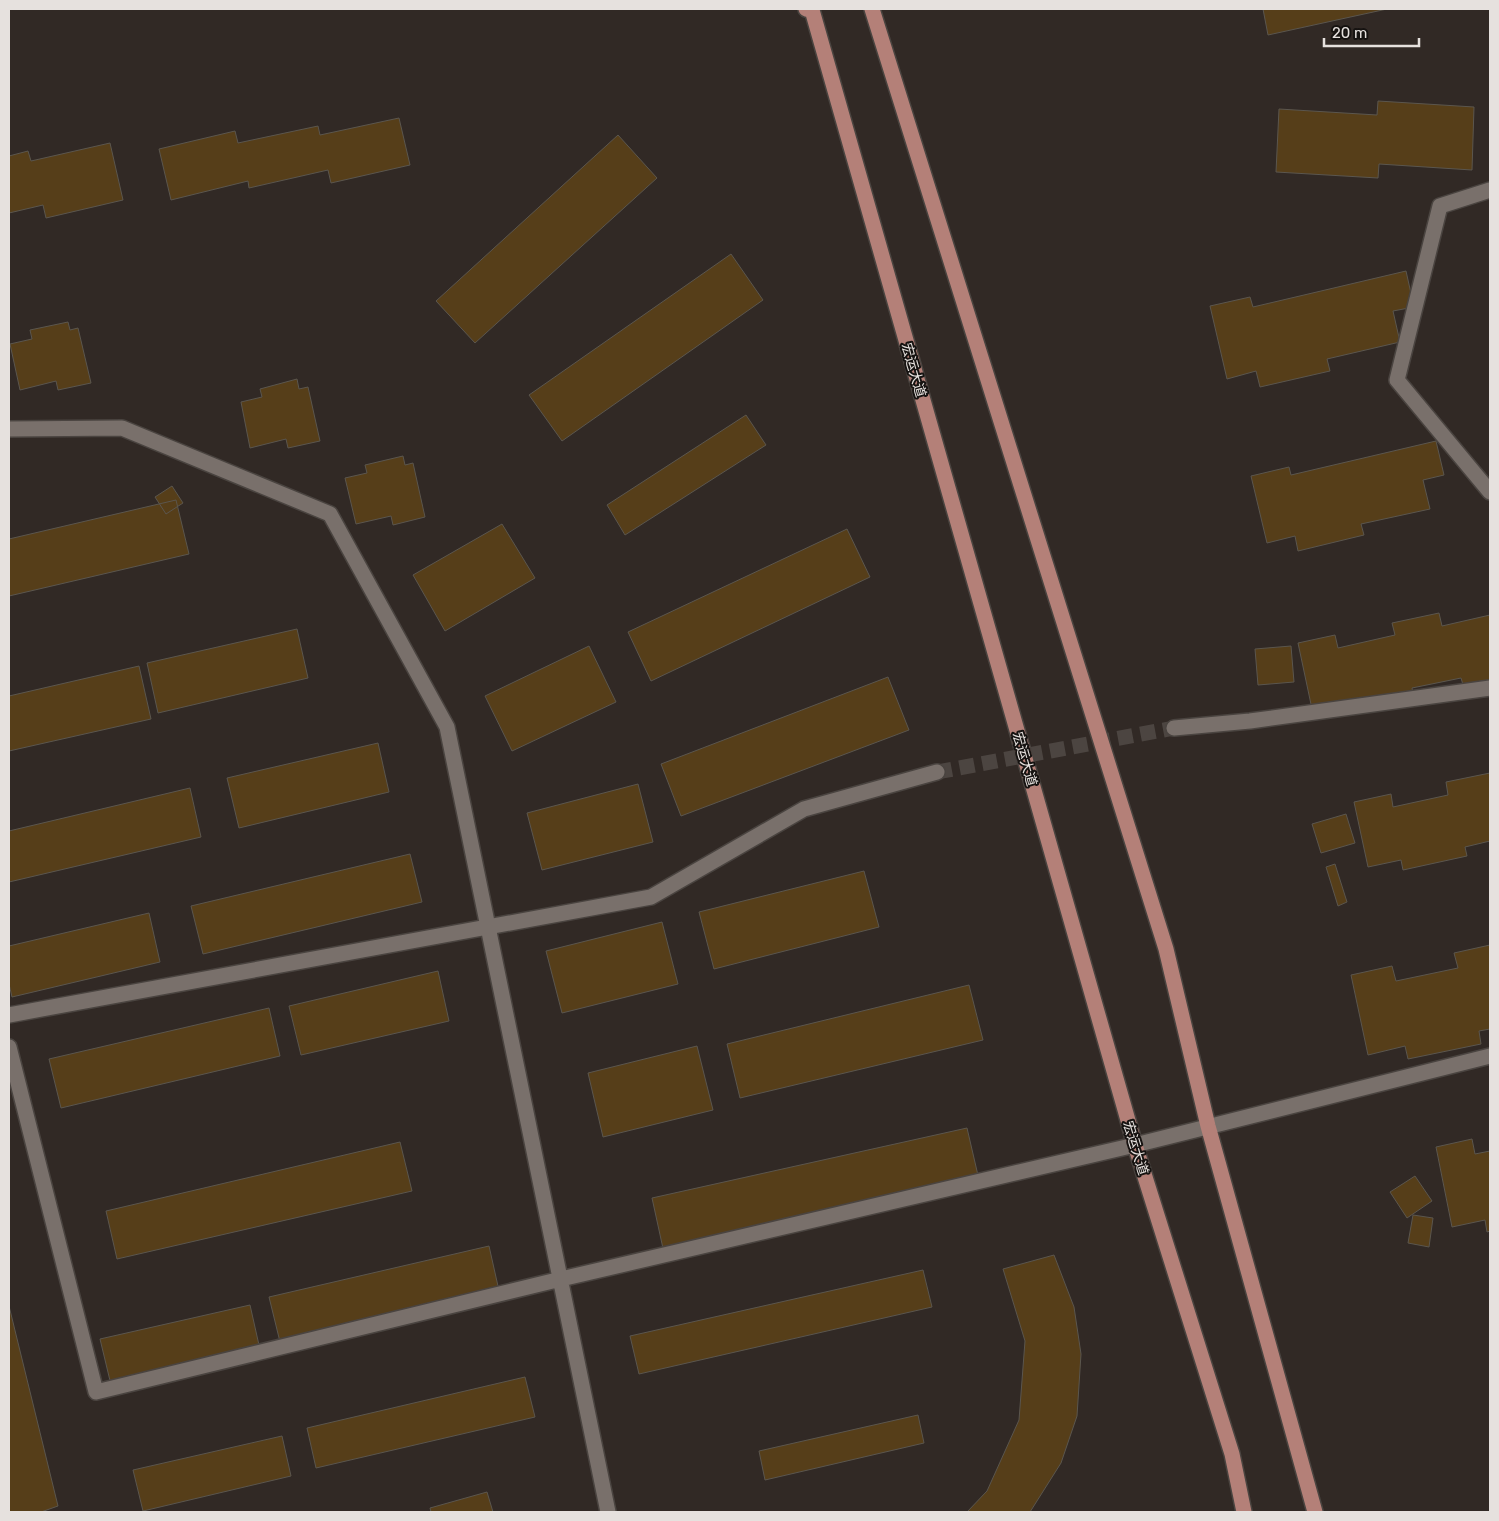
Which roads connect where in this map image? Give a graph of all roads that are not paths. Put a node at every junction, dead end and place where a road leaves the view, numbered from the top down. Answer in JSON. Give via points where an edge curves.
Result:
{"nodes":[{"id":1,"x":806,"y":9,"type":"edge"},
{"id":2,"x":872,"y":9,"type":"edge"},
{"id":3,"x":1490,"y":190,"type":"edge"},
{"id":4,"x":9,"y":429,"type":"edge"},
{"id":5,"x":1490,"y":492,"type":"edge"},
{"id":6,"x":1490,"y":688,"type":"edge"},
{"id":7,"x":1174,"y":728,"type":"tunnel mouth"},
{"id":8,"x":937,"y":772,"type":"tunnel mouth"},
{"id":9,"x":488,"y":927,"type":"junction"},
{"id":10,"x":9,"y":1016,"type":"edge"},
{"id":11,"x":9,"y":1047,"type":"edge"},
{"id":12,"x":1490,"y":1056,"type":"edge"},
{"id":13,"x":1208,"y":1126,"type":"junction"},
{"id":14,"x":1135,"y":1145,"type":"junction"},
{"id":15,"x":561,"y":1279,"type":"junction"},
{"id":16,"x":1315,"y":1510,"type":"edge"},
{"id":17,"x":608,"y":1512,"type":"edge"},
{"id":18,"x":1244,"y":1512,"type":"edge"}],
"edges":[{"from":1,"to":14,"type":"main road","name":"宏运大道","via":[[812,10]]},
{"from":2,"to":13,"type":"main road","via":[[1166,949]]},
{"from":3,"to":5,"type":"street","via":[[1440,206],[1397,380]]},
{"from":4,"to":9,"type":"street","via":[[122,428],[330,514],[447,727]]},
{"from":6,"to":7,"type":"street","via":[[1250,722]]},
{"from":8,"to":9,"type":"street","via":[[804,809],[652,897]]},
{"from":9,"to":10,"type":"street"},
{"from":9,"to":15,"type":"street"},
{"from":11,"to":15,"type":"street","via":[[96,1392]]},
{"from":12,"to":13,"type":"street"},
{"from":13,"to":14,"type":"street"},
{"from":13,"to":16,"type":"main road"},
{"from":14,"to":15,"type":"street"},
{"from":14,"to":18,"type":"main road","name":"宏运大道","via":[[1232,1454]]},
{"from":15,"to":17,"type":"street"}]}
